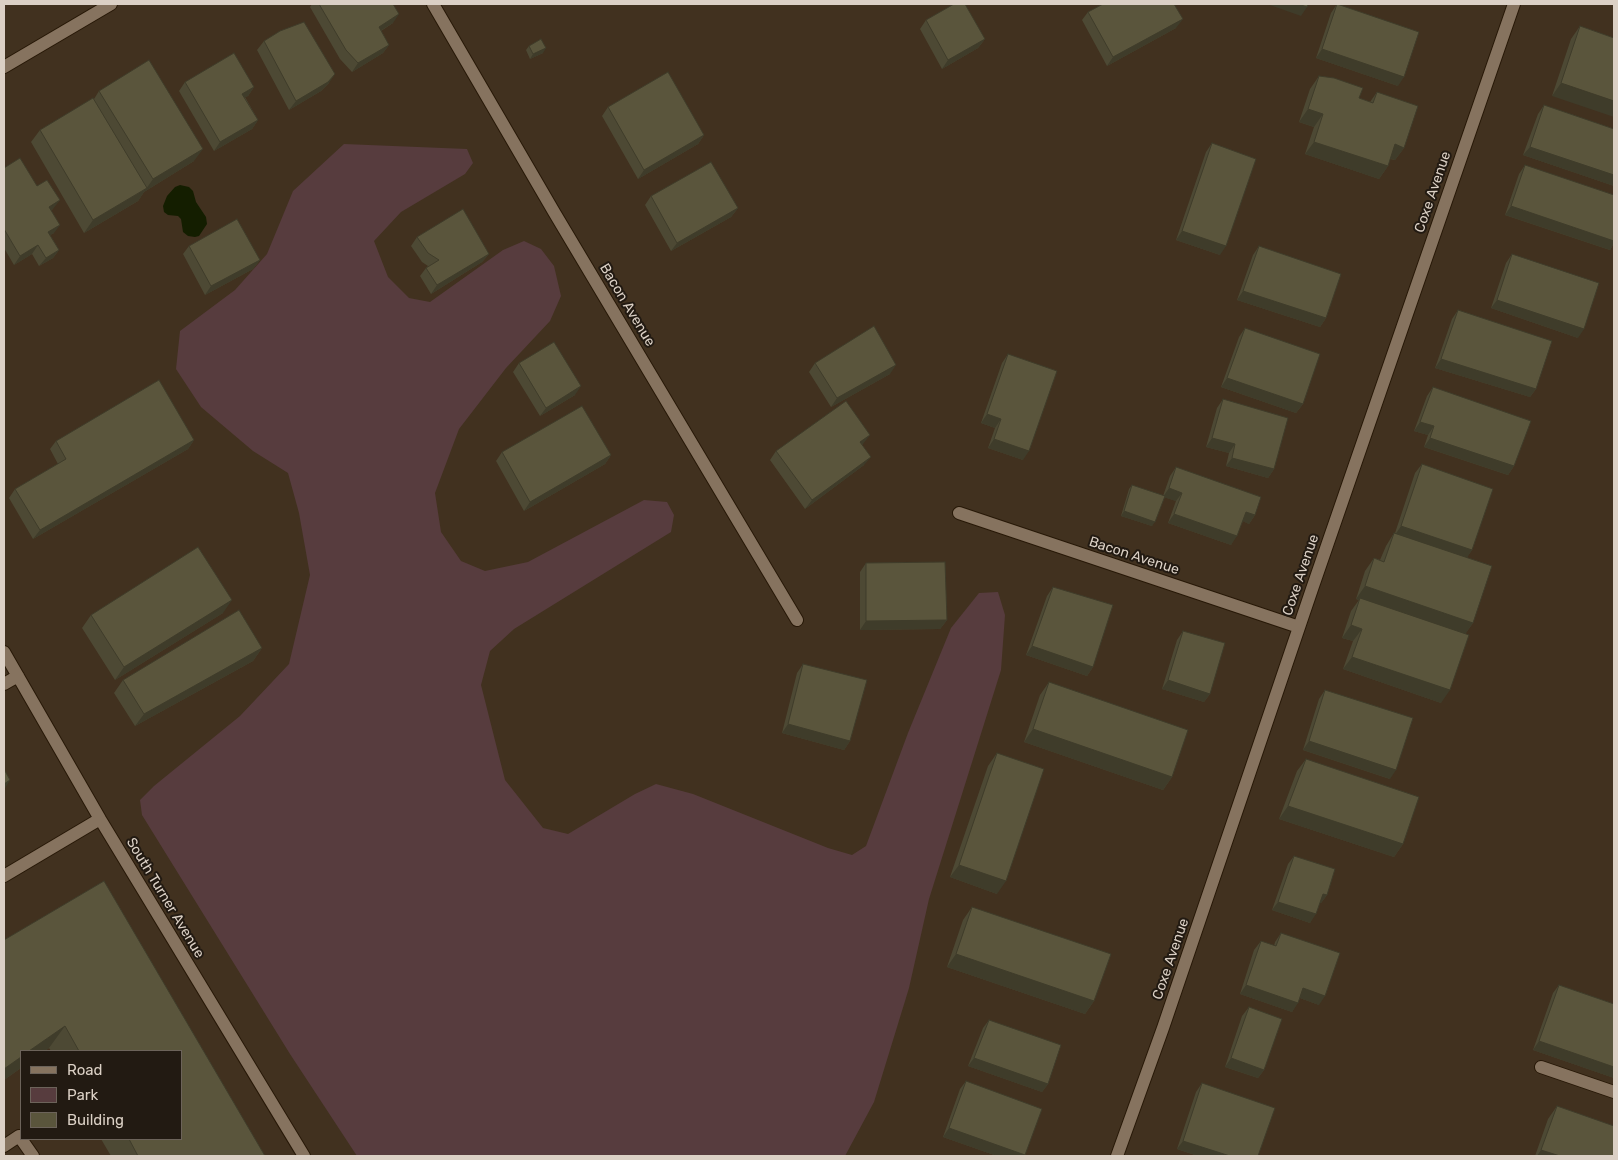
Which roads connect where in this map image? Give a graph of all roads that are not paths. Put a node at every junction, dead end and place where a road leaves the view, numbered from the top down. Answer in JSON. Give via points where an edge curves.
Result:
{"nodes":[{"id":1,"x":111,"y":4,"type":"edge"},
{"id":2,"x":433,"y":4,"type":"edge"},
{"id":3,"x":1514,"y":4,"type":"edge"},
{"id":4,"x":4,"y":67,"type":"edge"},
{"id":5,"x":959,"y":513,"type":"dead end"},
{"id":6,"x":796,"y":620,"type":"dead end"},
{"id":7,"x":1299,"y":627,"type":"junction"},
{"id":8,"x":4,"y":652,"type":"edge"},
{"id":9,"x":18,"y":676,"type":"junction"},
{"id":10,"x":4,"y":684,"type":"edge"},
{"id":11,"x":100,"y":819,"type":"junction"},
{"id":12,"x":4,"y":876,"type":"edge"},
{"id":13,"x":1541,"y":1067,"type":"dead end"},
{"id":14,"x":1614,"y":1092,"type":"edge"},
{"id":15,"x":20,"y":1137,"type":"edge"},
{"id":16,"x":22,"y":1140,"type":"edge"},
{"id":17,"x":4,"y":1146,"type":"edge"},
{"id":18,"x":33,"y":1156,"type":"edge"},
{"id":19,"x":304,"y":1156,"type":"edge"},
{"id":20,"x":1117,"y":1156,"type":"edge"}],
"edges":[{"from":1,"to":4,"type":"street"},
{"from":2,"to":6,"type":"street","name":"Bacon Avenue"},
{"from":3,"to":7,"type":"street","name":"Coxe Avenue"},
{"from":5,"to":7,"type":"street","name":"Bacon Avenue"},
{"from":7,"to":20,"type":"street","name":"Coxe Avenue"},
{"from":8,"to":9,"type":"street","name":"South Turner Avenue"},
{"from":9,"to":10,"type":"street"},
{"from":9,"to":11,"type":"street","name":"South Turner Avenue"},
{"from":11,"to":12,"type":"street"},
{"from":11,"to":19,"type":"street","name":"South Turner Avenue"},
{"from":13,"to":14,"type":"street"},
{"from":15,"to":17,"type":"street"},
{"from":16,"to":18,"type":"street"}]}
